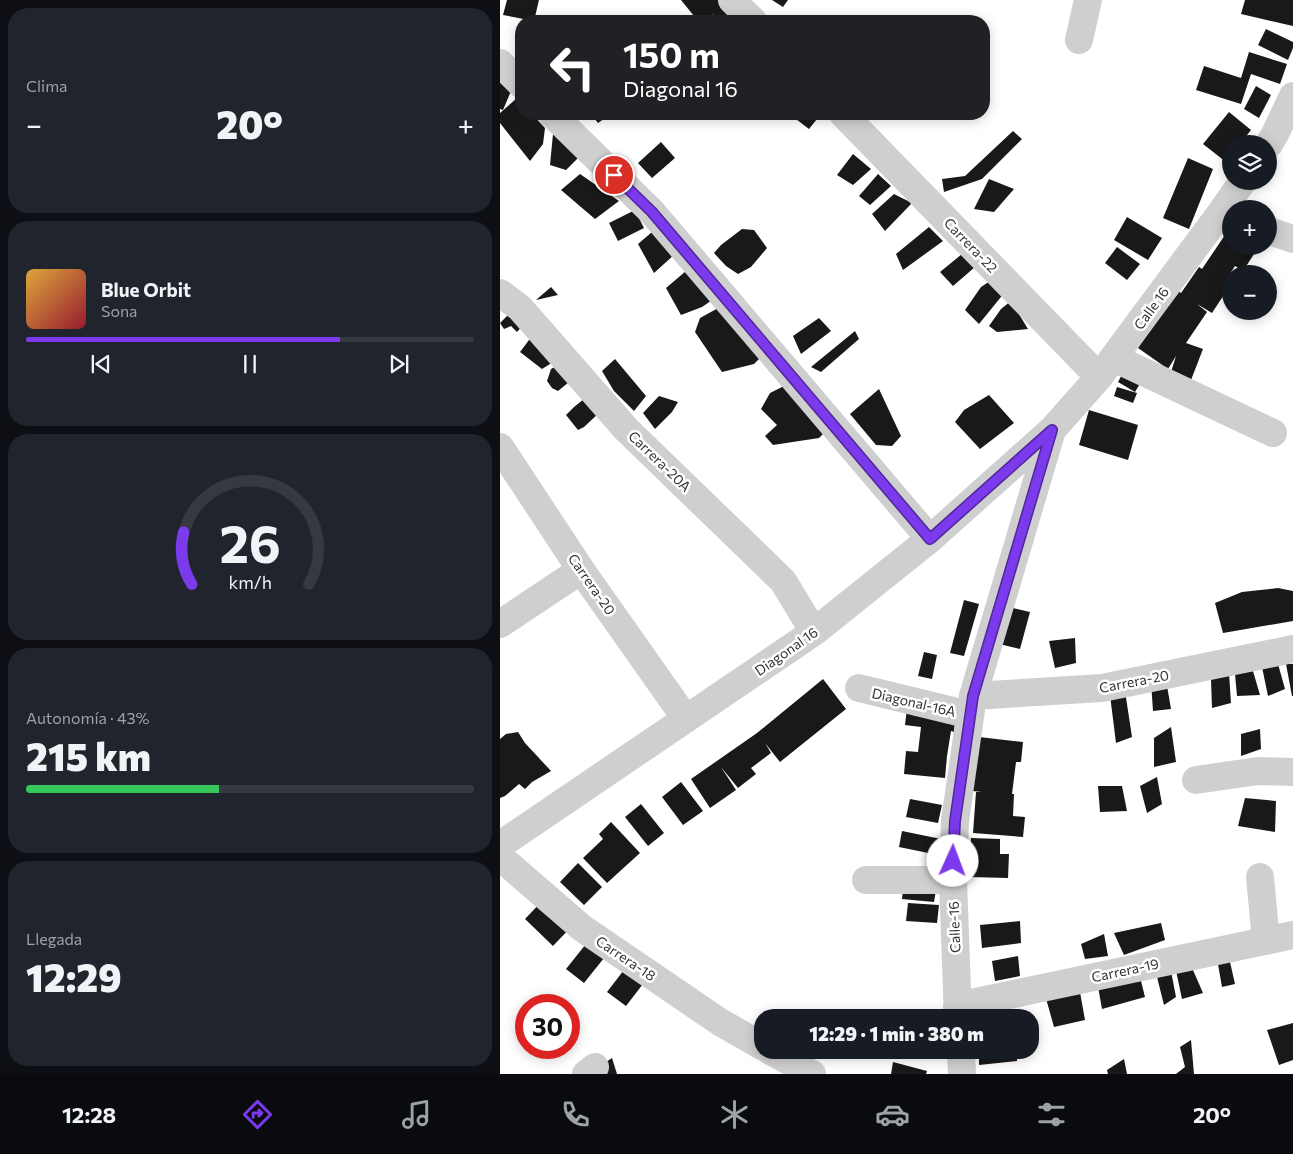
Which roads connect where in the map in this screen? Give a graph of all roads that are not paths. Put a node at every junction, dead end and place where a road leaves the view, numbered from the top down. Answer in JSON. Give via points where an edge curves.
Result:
{"nodes":[{"id":1,"x":732,"y":0,"type":"edge"},
{"id":2,"x":1088,"y":0,"type":"edge"},
{"id":3,"x":746,"y":15,"type":"edge"},
{"id":4,"x":1079,"y":40,"type":"dead end"},
{"id":5,"x":500,"y":63,"type":"edge"},
{"id":6,"x":515,"y":78,"type":"edge"},
{"id":7,"x":1293,"y":96,"type":"edge"},
{"id":8,"x":558,"y":120,"type":"edge"},
{"id":9,"x":849,"y":120,"type":"edge"},
{"id":10,"x":1274,"y":135,"type":"edge"},
{"id":11,"x":1222,"y":221,"type":"edge"},
{"id":12,"x":1277,"y":234,"type":"edge"},
{"id":13,"x":1293,"y":239,"type":"edge"},
{"id":14,"x":500,"y":293,"type":"edge"},
{"id":15,"x":1106,"y":367,"type":"junction"},
{"id":16,"x":1052,"y":430,"type":"junction"},
{"id":17,"x":1273,"y":433,"type":"dead end"},
{"id":18,"x":500,"y":447,"type":"edge"},
{"id":19,"x":930,"y":539,"type":"junction"},
{"id":20,"x":581,"y":570,"type":"junction"},
{"id":21,"x":504,"y":614,"type":"edge"},
{"id":22,"x":814,"y":632,"type":"junction"},
{"id":23,"x":1293,"y":649,"type":"edge"},
{"id":24,"x":859,"y":688,"type":"dead end"},
{"id":25,"x":972,"y":705,"type":"junction"},
{"id":26,"x":686,"y":719,"type":"junction"},
{"id":27,"x":1293,"y":772,"type":"edge"},
{"id":28,"x":1196,"y":780,"type":"dead end"},
{"id":29,"x":500,"y":845,"type":"edge"},
{"id":30,"x":500,"y":857,"type":"edge"},
{"id":31,"x":1260,"y":877,"type":"dead end"},
{"id":32,"x":866,"y":880,"type":"dead end"},
{"id":33,"x":953,"y":880,"type":"junction"},
{"id":34,"x":1285,"y":941,"type":"edge"},
{"id":35,"x":958,"y":1009,"type":"edge"},
{"id":36,"x":972,"y":1009,"type":"edge"},
{"id":37,"x":754,"y":1041,"type":"edge"},
{"id":38,"x":785,"y":1059,"type":"edge"},
{"id":39,"x":961,"y":1059,"type":"edge"},
{"id":40,"x":812,"y":1074,"type":"edge"},
{"id":41,"x":962,"y":1074,"type":"edge"}],
"edges":[{"from":1,"to":3,"type":"street"},
{"from":2,"to":4,"type":"street"},
{"from":5,"to":6,"type":"street"},
{"from":7,"to":10,"type":"street"},
{"from":8,"to":19,"type":"street","via":[[652,212]]},
{"from":9,"to":15,"type":"street","name":"Carrera-22"},
{"from":11,"to":15,"type":"street","name":"Calle 16"},
{"from":12,"to":13,"type":"street"},
{"from":14,"to":22,"type":"street","name":"Carrera-20A","via":[[520,308],[626,429],[783,581]]},
{"from":15,"to":16,"type":"street","name":"Calle 16"},
{"from":15,"to":17,"type":"street","name":"Carrera-22"},
{"from":16,"to":19,"type":"street","name":"Diagonal 16"},
{"from":16,"to":25,"type":"street","name":"Calle-16"},
{"from":18,"to":20,"type":"street","name":"Carrera-20"},
{"from":19,"to":22,"type":"street","name":"Diagonal 16"},
{"from":20,"to":21,"type":"street"},
{"from":20,"to":26,"type":"street","name":"Carrera-20"},
{"from":22,"to":26,"type":"street","name":"Diagonal 16"},
{"from":23,"to":25,"type":"street","name":"Carrera-20","via":[[1102,688]]},
{"from":24,"to":25,"type":"street","name":"Diagonal-16A"},
{"from":25,"to":33,"type":"street","name":"Calle-16","via":[[955,821]]},
{"from":26,"to":29,"type":"street","name":"Diagonal 16"},
{"from":27,"to":28,"type":"street","via":[[1258,771]]},
{"from":30,"to":37,"type":"street","name":"Carrera-18","via":[[582,928]]},
{"from":31,"to":34,"type":"street"},
{"from":32,"to":33,"type":"street"},
{"from":33,"to":35,"type":"street","name":"Calle-16"},
{"from":34,"to":36,"type":"street","name":"Carrera-19"},
{"from":38,"to":40,"type":"street"},
{"from":39,"to":41,"type":"street"}]}
